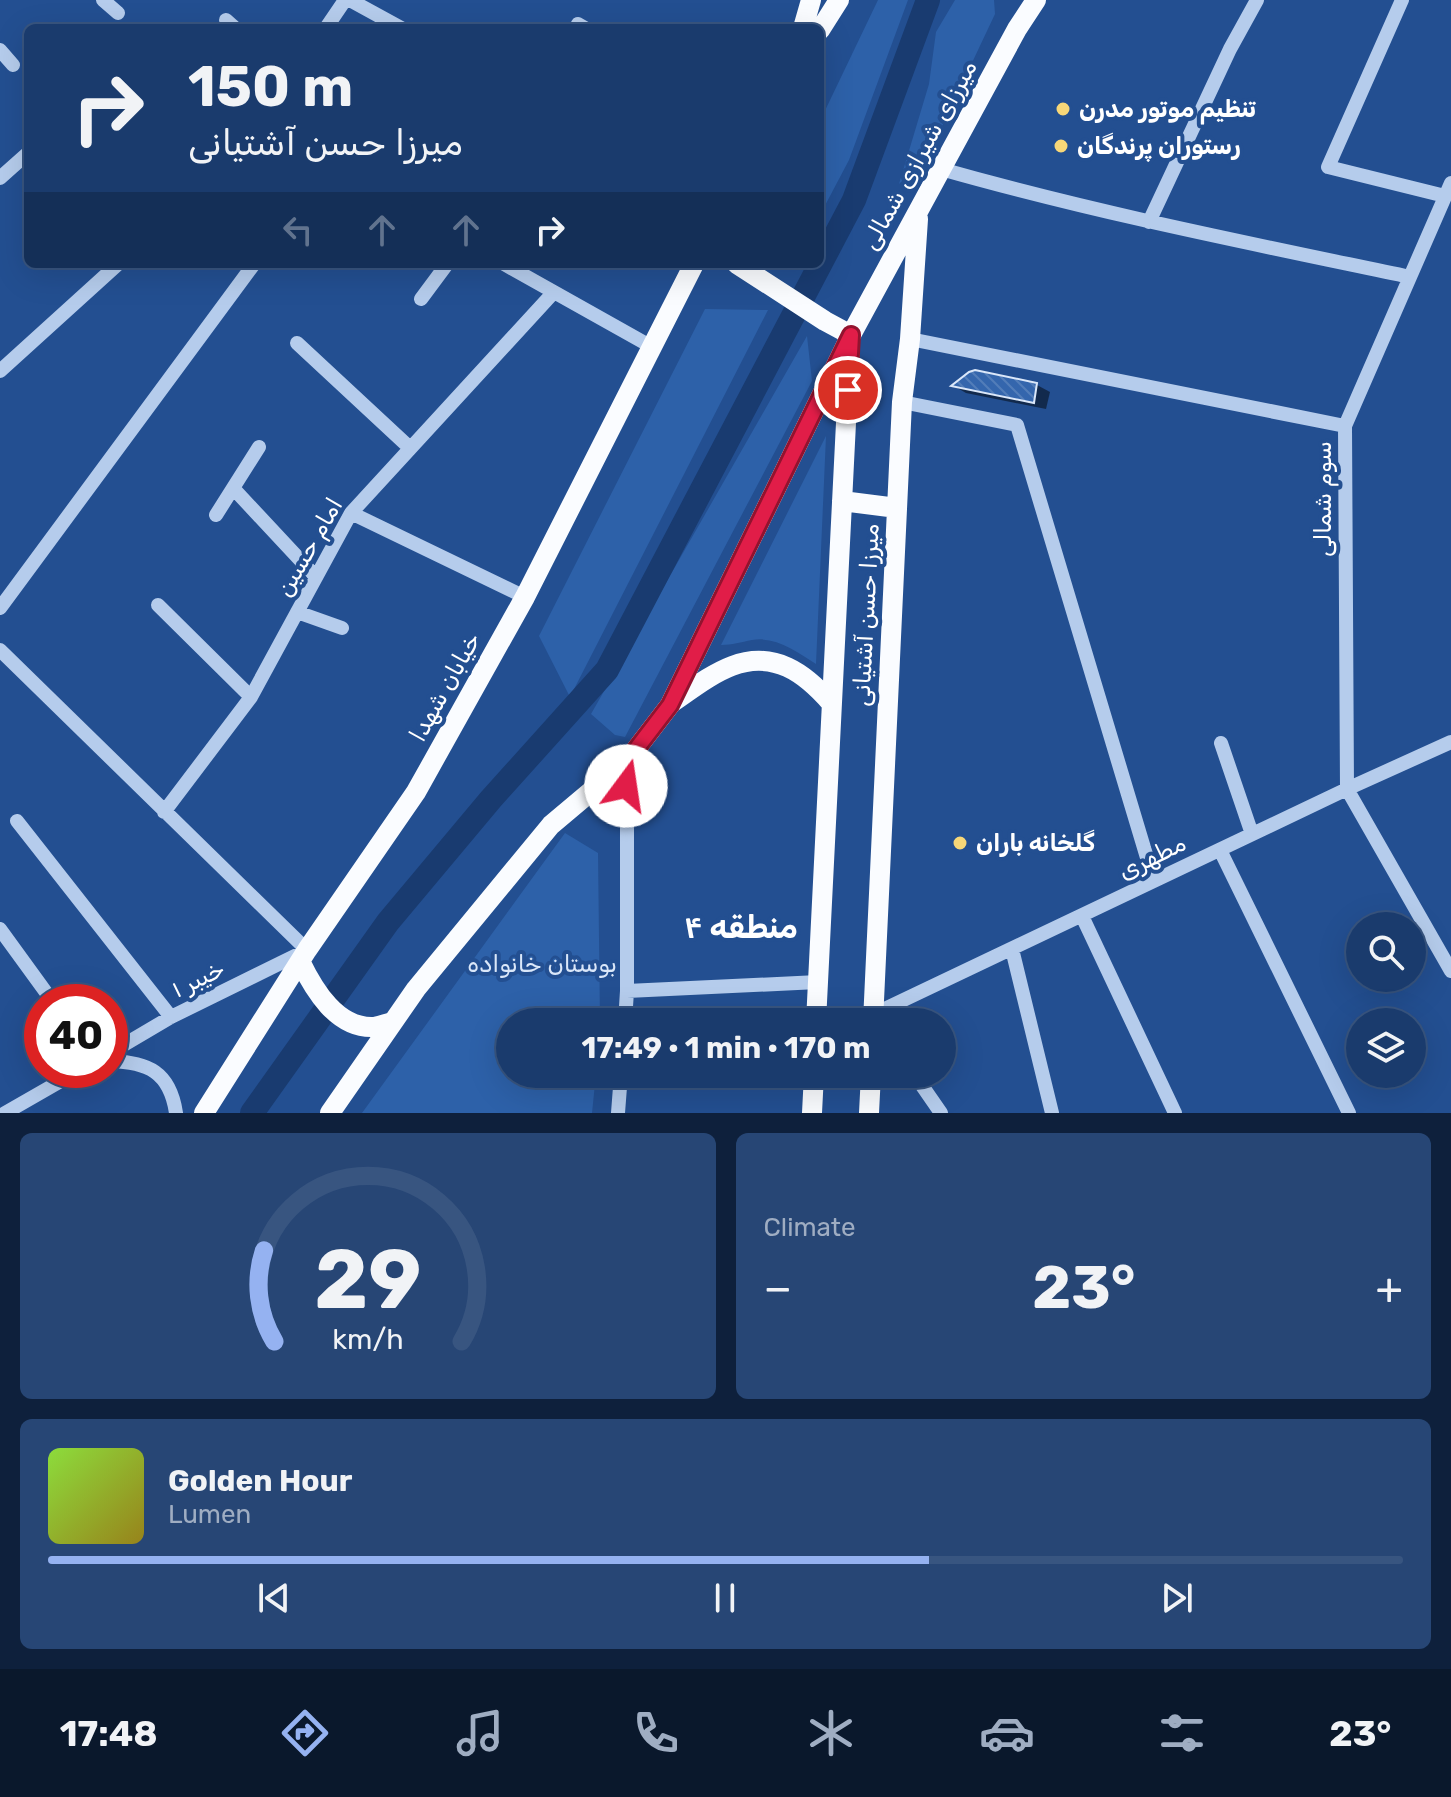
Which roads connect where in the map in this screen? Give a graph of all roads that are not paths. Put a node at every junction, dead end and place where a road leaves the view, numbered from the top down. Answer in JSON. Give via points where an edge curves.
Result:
{"nodes":[{"id":1,"x":103,"y":0,"type":"edge"},
{"id":2,"x":348,"y":0,"type":"edge"},
{"id":3,"x":811,"y":0,"type":"edge"},
{"id":4,"x":1036,"y":0,"type":"edge"},
{"id":5,"x":1257,"y":0,"type":"edge"},
{"id":6,"x":1402,"y":0,"type":"edge"},
{"id":7,"x":838,"y":3,"type":"edge"},
{"id":8,"x":118,"y":13,"type":"dead end"},
{"id":9,"x":329,"y":24,"type":"edge"},
{"id":10,"x":393,"y":24,"type":"edge"},
{"id":11,"x":804,"y":24,"type":"edge"},
{"id":12,"x":824,"y":24,"type":"edge"},
{"id":13,"x":0,"y":50,"type":"edge"},
{"id":14,"x":13,"y":65,"type":"dead end"},
{"id":15,"x":24,"y":157,"type":"edge"},
{"id":16,"x":941,"y":169,"type":"junction"},
{"id":17,"x":0,"y":178,"type":"edge"},
{"id":18,"x":1448,"y":189,"type":"edge"},
{"id":19,"x":918,"y":211,"type":"junction"},
{"id":20,"x":1149,"y":222,"type":"junction"},
{"id":21,"x":114,"y":268,"type":"edge"},
{"id":22,"x":251,"y":268,"type":"edge"},
{"id":23,"x":444,"y":268,"type":"edge"},
{"id":24,"x":511,"y":268,"type":"edge"},
{"id":25,"x":692,"y":268,"type":"edge"},
{"id":26,"x":745,"y":269,"type":"edge"},
{"id":27,"x":1410,"y":277,"type":"junction"},
{"id":28,"x":554,"y":292,"type":"junction"},
{"id":29,"x":421,"y":299,"type":"dead end"},
{"id":30,"x":851,"y":335,"type":"junction"},
{"id":31,"x":910,"y":339,"type":"junction"},
{"id":32,"x":297,"y":343,"type":"dead end"},
{"id":33,"x":652,"y":347,"type":"junction"},
{"id":34,"x":0,"y":371,"type":"edge"},
{"id":35,"x":902,"y":402,"type":"junction"},
{"id":36,"x":1345,"y":426,"type":"junction"},
{"id":37,"x":259,"y":447,"type":"dead end"},
{"id":38,"x":410,"y":448,"type":"junction"},
{"id":39,"x":233,"y":488,"type":"junction"},
{"id":40,"x":842,"y":501,"type":"junction"},
{"id":41,"x":897,"y":508,"type":"junction"},
{"id":42,"x":351,"y":513,"type":"junction"},
{"id":43,"x":216,"y":515,"type":"dead end"},
{"id":44,"x":316,"y":577,"type":"junction"},
{"id":45,"x":525,"y":597,"type":"junction"},
{"id":46,"x":158,"y":605,"type":"dead end"},
{"id":47,"x":0,"y":608,"type":"edge"},
{"id":48,"x":297,"y":612,"type":"junction"},
{"id":49,"x":342,"y":628,"type":"dead end"},
{"id":50,"x":0,"y":650,"type":"edge"},
{"id":51,"x":251,"y":697,"type":"junction"},
{"id":52,"x":831,"y":703,"type":"junction"},
{"id":53,"x":670,"y":705,"type":"junction"},
{"id":54,"x":1451,"y":742,"type":"edge"},
{"id":55,"x":1221,"y":743,"type":"dead end"},
{"id":56,"x":627,"y":761,"type":"junction"},
{"id":57,"x":1347,"y":789,"type":"junction"},
{"id":58,"x":164,"y":812,"type":"junction"},
{"id":59,"x":17,"y":821,"type":"dead end"},
{"id":60,"x":1252,"y":834,"type":"junction"},
{"id":61,"x":1220,"y":850,"type":"junction"},
{"id":62,"x":1154,"y":881,"type":"junction"},
{"id":63,"x":1082,"y":916,"type":"junction"},
{"id":64,"x":0,"y":929,"type":"edge"},
{"id":65,"x":1012,"y":949,"type":"junction"},
{"id":66,"x":304,"y":956,"type":"junction"},
{"id":67,"x":1451,"y":971,"type":"edge"},
{"id":68,"x":818,"y":982,"type":"junction"},
{"id":69,"x":40,"y":984,"type":"edge"},
{"id":70,"x":627,"y":991,"type":"junction"},
{"id":71,"x":626,"y":1008,"type":"edge"},
{"id":72,"x":817,"y":1008,"type":"edge"},
{"id":73,"x":875,"y":1008,"type":"edge"},
{"id":74,"x":897,"y":1008,"type":"edge"},
{"id":75,"x":171,"y":1017,"type":"junction"},
{"id":76,"x":393,"y":1022,"type":"junction"},
{"id":77,"x":128,"y":1042,"type":"edge"},
{"id":78,"x":128,"y":1061,"type":"edge"},
{"id":79,"x":49,"y":1088,"type":"edge"},
{"id":80,"x":620,"y":1088,"type":"edge"},
{"id":81,"x":813,"y":1088,"type":"edge"},
{"id":82,"x":870,"y":1088,"type":"edge"},
{"id":83,"x":924,"y":1088,"type":"edge"},
{"id":84,"x":5,"y":1113,"type":"edge"},
{"id":85,"x":176,"y":1113,"type":"edge"},
{"id":86,"x":204,"y":1113,"type":"edge"},
{"id":87,"x":330,"y":1113,"type":"edge"},
{"id":88,"x":618,"y":1113,"type":"edge"},
{"id":89,"x":812,"y":1113,"type":"edge"},
{"id":90,"x":869,"y":1113,"type":"edge"},
{"id":91,"x":941,"y":1113,"type":"edge"},
{"id":92,"x":1052,"y":1113,"type":"edge"},
{"id":93,"x":1175,"y":1113,"type":"edge"},
{"id":94,"x":1349,"y":1113,"type":"edge"}],
"edges":[{"from":1,"to":8,"type":"street"},
{"from":2,"to":9,"type":"street"},
{"from":2,"to":10,"type":"street"},
{"from":3,"to":11,"type":"main road"},
{"from":4,"to":16,"type":"main road","name":"میرزای شیرازی شمالی"},
{"from":5,"to":20,"type":"street"},
{"from":6,"to":18,"type":"street","via":[[1328,167]]},
{"from":7,"to":12,"type":"main road"},
{"from":13,"to":14,"type":"street"},
{"from":15,"to":17,"type":"street"},
{"from":16,"to":19,"type":"main road","name":"میرزای شیرازی شمالی"},
{"from":16,"to":20,"type":"street"},
{"from":18,"to":27,"type":"street","name":"سوم شمالی"},
{"from":19,"to":30,"type":"main road","name":"میرزای شیرازی شمالی"},
{"from":19,"to":31,"type":"main road","name":"میرزا حسن آشتیانی"},
{"from":20,"to":27,"type":"street"},
{"from":21,"to":34,"type":"street"},
{"from":22,"to":47,"type":"street"},
{"from":23,"to":29,"type":"street"},
{"from":24,"to":28,"type":"street"},
{"from":25,"to":33,"type":"main road","name":"خیابان شهدا"},
{"from":26,"to":30,"type":"main road"},
{"from":27,"to":36,"type":"street","name":"سوم شمالی"},
{"from":28,"to":33,"type":"street"},
{"from":28,"to":38,"type":"street","name":"امام حسین"},
{"from":30,"to":40,"type":"main road","name":"میرزا حسن آشتیانی"},
{"from":30,"to":53,"type":"main road"},
{"from":31,"to":35,"type":"main road","name":"میرزا حسن آشتیانی"},
{"from":31,"to":36,"type":"street"},
{"from":32,"to":38,"type":"street"},
{"from":33,"to":45,"type":"main road","name":"خیابان شهدا"},
{"from":35,"to":41,"type":"main road","name":"میرزا حسن آشتیانی"},
{"from":35,"to":62,"type":"street","via":[[1017,425]]},
{"from":36,"to":57,"type":"street","name":"سوم شمالی"},
{"from":37,"to":39,"type":"street"},
{"from":38,"to":42,"type":"street","name":"امام حسین"},
{"from":39,"to":43,"type":"street"},
{"from":39,"to":44,"type":"street"},
{"from":40,"to":41,"type":"main road"},
{"from":40,"to":52,"type":"main road","name":"میرزا حسن آشتیانی"},
{"from":41,"to":73,"type":"main road","name":"میرزا حسن آشتیانی"},
{"from":42,"to":44,"type":"street","name":"امام حسین"},
{"from":42,"to":45,"type":"street"},
{"from":44,"to":48,"type":"street","name":"امام حسین"},
{"from":45,"to":66,"type":"main road","name":"خیابان شهدا","via":[[416,792]]},
{"from":46,"to":51,"type":"street"},
{"from":48,"to":49,"type":"street"},
{"from":48,"to":51,"type":"street","name":"امام حسین"},
{"from":50,"to":58,"type":"street"},
{"from":51,"to":58,"type":"street","name":"امام حسین"},
{"from":52,"to":53,"type":"main road","via":[[796,670],[753,661],[709,677]]},
{"from":52,"to":68,"type":"main road","name":"میرزا حسن آشتیانی"},
{"from":53,"to":56,"type":"main road"},
{"from":54,"to":57,"type":"street","name":"مطهری"},
{"from":55,"to":60,"type":"street"},
{"from":56,"to":70,"type":"street"},
{"from":56,"to":76,"type":"main road","via":[[551,825]]},
{"from":57,"to":60,"type":"street","name":"مطهری"},
{"from":57,"to":67,"type":"street"},
{"from":58,"to":66,"type":"street"},
{"from":59,"to":75,"type":"street"},
{"from":60,"to":61,"type":"street","name":"مطهری"},
{"from":61,"to":62,"type":"street","name":"مطهری"},
{"from":61,"to":94,"type":"street"},
{"from":62,"to":63,"type":"street","name":"مطهری"},
{"from":63,"to":65,"type":"street","name":"مطهری"},
{"from":63,"to":93,"type":"street"},
{"from":64,"to":69,"type":"street"},
{"from":65,"to":74,"type":"street","name":"مطهری"},
{"from":65,"to":92,"type":"street"},
{"from":66,"to":75,"type":"street","name":"خیبر ۱"},
{"from":66,"to":76,"type":"main road","via":[[310,982],[341,1016],[374,1027]]},
{"from":66,"to":86,"type":"main road","name":"خیابان شهدا"},
{"from":68,"to":70,"type":"street"},
{"from":68,"to":72,"type":"main road","name":"میرزا حسن آشتیانی"},
{"from":70,"to":71,"type":"street"},
{"from":75,"to":77,"type":"street","name":"خیبر ۱"},
{"from":76,"to":87,"type":"main road"},
{"from":78,"to":85,"type":"street","via":[[163,1077]]},
{"from":79,"to":84,"type":"street"},
{"from":80,"to":88,"type":"street"},
{"from":81,"to":89,"type":"main road"},
{"from":82,"to":90,"type":"main road"},
{"from":83,"to":91,"type":"street"}]}
